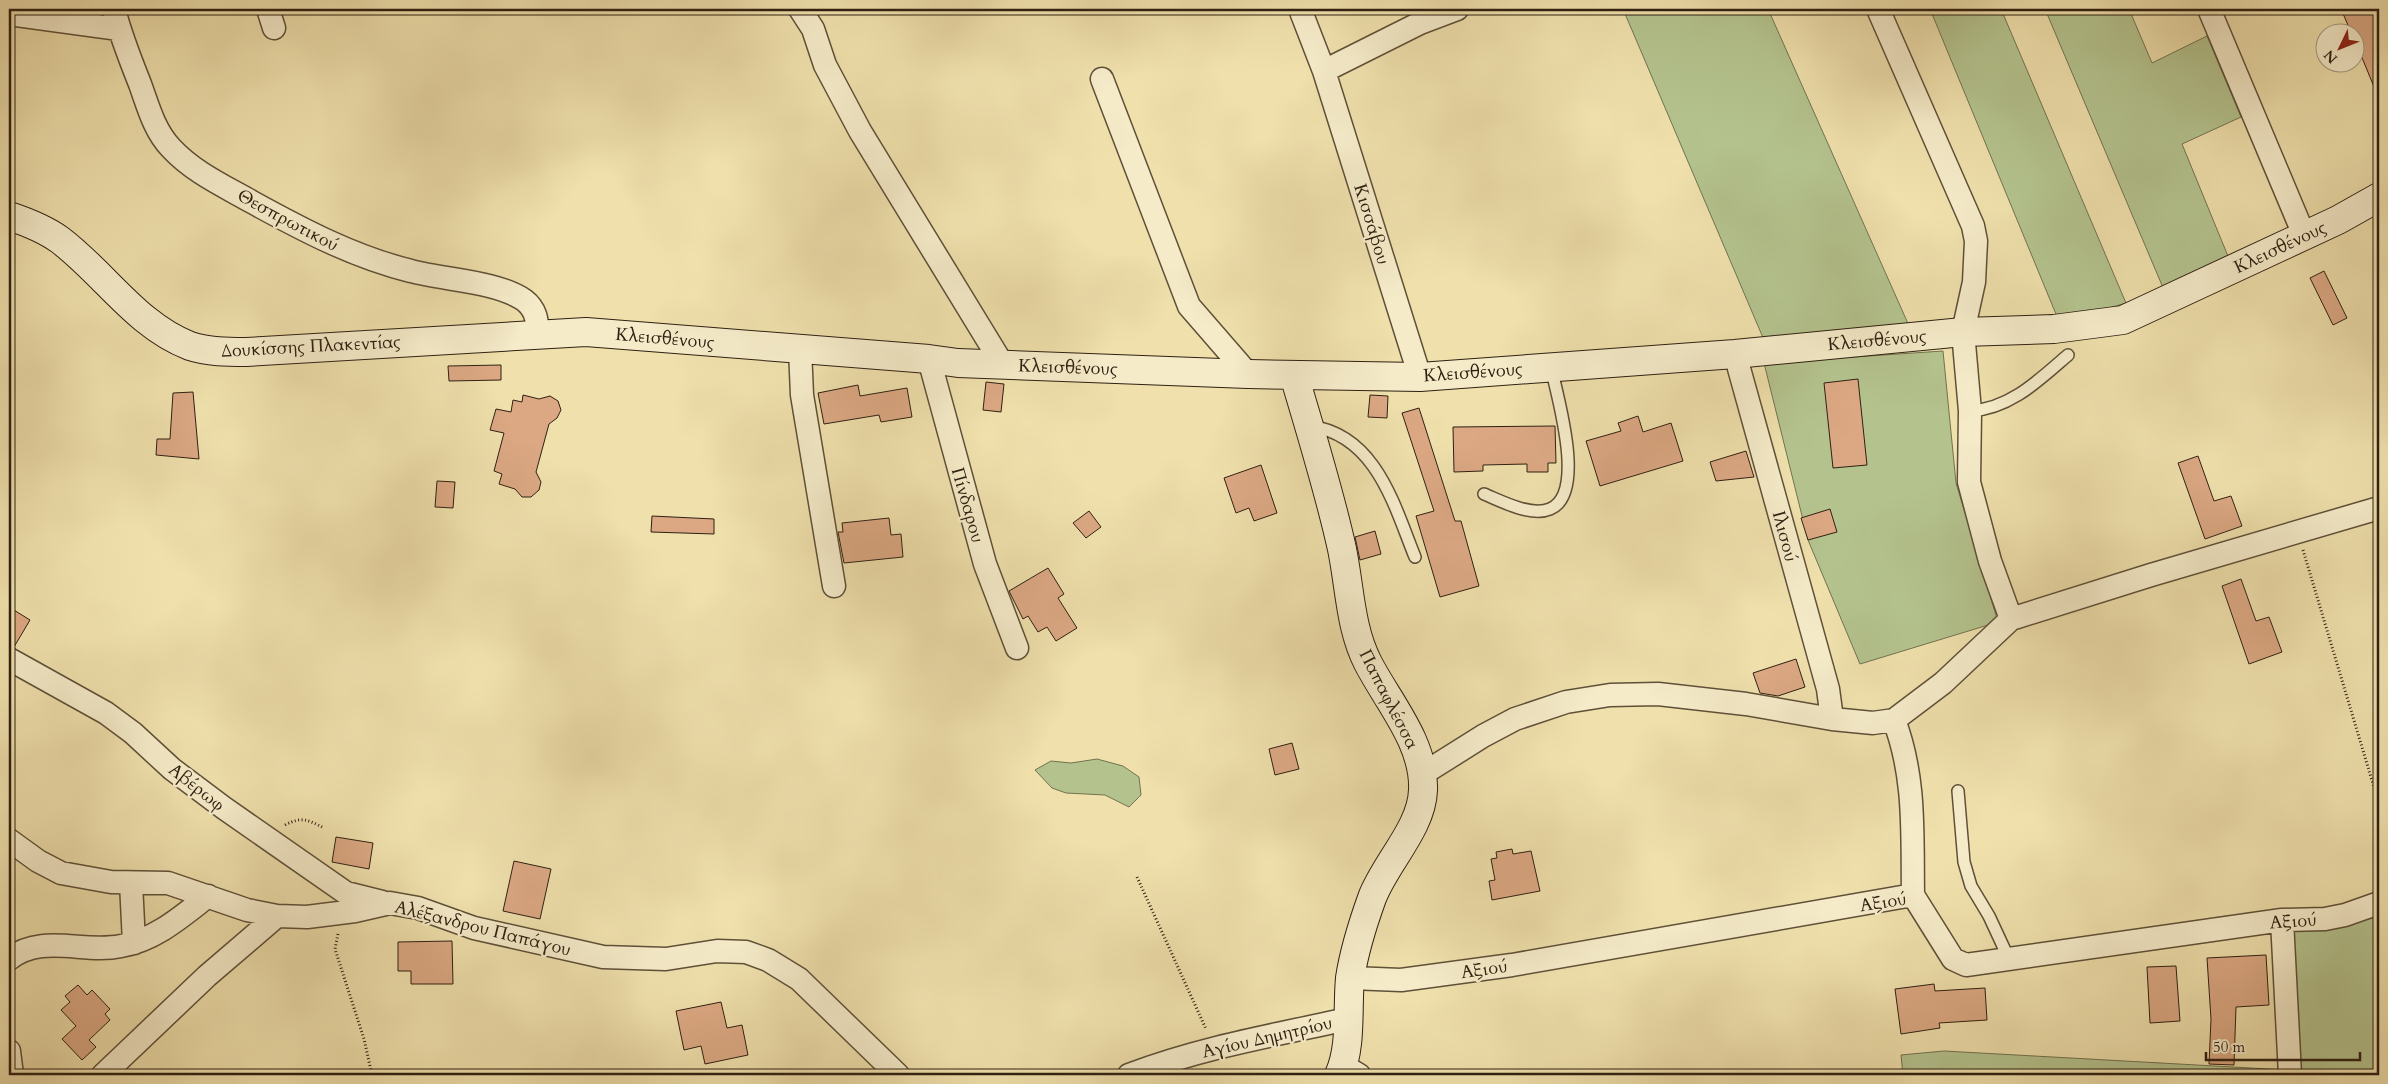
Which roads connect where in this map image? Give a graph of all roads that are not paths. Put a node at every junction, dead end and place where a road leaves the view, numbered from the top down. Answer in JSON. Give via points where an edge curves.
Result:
{"nodes":[{"id":1,"x":800,"y":9,"type":"edge"},
{"id":2,"x":1300,"y":9,"type":"edge"},
{"id":3,"x":1457,"y":9,"type":"edge"},
{"id":4,"x":1878,"y":9,"type":"edge"},
{"id":5,"x":2210,"y":9,"type":"edge"},
{"id":6,"x":9,"y":14,"type":"edge"},
{"id":7,"x":116,"y":19,"type":"edge"},
{"id":8,"x":1324,"y":71,"type":"junction"},
{"id":9,"x":1102,"y":79,"type":"dead end"},
{"id":10,"x":2379,"y":197,"type":"edge"},
{"id":11,"x":9,"y":216,"type":"edge"},
{"id":12,"x":2304,"y":235,"type":"junction"},
{"id":13,"x":1963,"y":332,"type":"junction"},
{"id":14,"x":538,"y":333,"type":"junction"},
{"id":15,"x":800,"y":349,"type":"junction"},
{"id":16,"x":1735,"y":354,"type":"junction"},
{"id":17,"x":2068,"y":356,"type":"dead end"},
{"id":18,"x":929,"y":359,"type":"junction"},
{"id":19,"x":1003,"y":365,"type":"junction"},
{"id":20,"x":1551,"y":367,"type":"junction"},
{"id":21,"x":1248,"y":374,"type":"junction"},
{"id":22,"x":1294,"y":375,"type":"junction"},
{"id":23,"x":1420,"y":376,"type":"junction"},
{"id":24,"x":1970,"y":411,"type":"junction"},
{"id":25,"x":1309,"y":426,"type":"junction"},
{"id":26,"x":1484,"y":494,"type":"dead end"},
{"id":27,"x":2379,"y":508,"type":"edge"},
{"id":28,"x":1414,"y":558,"type":"dead end"},
{"id":29,"x":834,"y":586,"type":"dead end"},
{"id":30,"x":2011,"y":619,"type":"junction"},
{"id":31,"x":1017,"y":648,"type":"dead end"},
{"id":32,"x":9,"y":659,"type":"edge"},
{"id":33,"x":1832,"y":719,"type":"junction"},
{"id":34,"x":1894,"y":720,"type":"junction"},
{"id":35,"x":1421,"y":775,"type":"junction"},
{"id":36,"x":1958,"y":792,"type":"dead end"},
{"id":37,"x":9,"y":840,"type":"edge"},
{"id":38,"x":131,"y":883,"type":"junction"},
{"id":39,"x":1913,"y":895,"type":"junction"},
{"id":40,"x":208,"y":896,"type":"junction"},
{"id":41,"x":390,"y":903,"type":"junction"},
{"id":42,"x":2379,"y":903,"type":"edge"},
{"id":43,"x":277,"y":916,"type":"junction"},
{"id":44,"x":2282,"y":920,"type":"junction"},
{"id":45,"x":134,"y":943,"type":"junction"},
{"id":46,"x":9,"y":959,"type":"edge"},
{"id":47,"x":2009,"y":959,"type":"junction"},
{"id":48,"x":1350,"y":978,"type":"junction"},
{"id":49,"x":1348,"y":1019,"type":"junction"},
{"id":50,"x":9,"y":1051,"type":"edge"},
{"id":51,"x":1347,"y":1072,"type":"edge"},
{"id":52,"x":12,"y":1075,"type":"edge"},
{"id":53,"x":104,"y":1075,"type":"edge"},
{"id":54,"x":898,"y":1075,"type":"edge"},
{"id":55,"x":1129,"y":1075,"type":"edge"},
{"id":56,"x":2290,"y":1075,"type":"edge"}],
"edges":[{"from":1,"to":19,"type":"street","via":[[813,29],[825,65],[860,131]]},
{"from":2,"to":8,"type":"street","name":"Κισσάβου"},
{"from":3,"to":8,"type":"street","via":[[1420,23]]},
{"from":4,"to":13,"type":"street","via":[[1973,226],[1976,241],[1974,282]]},
{"from":5,"to":12,"type":"street"},
{"from":6,"to":7,"type":"street"},
{"from":7,"to":14,"type":"street","name":"Θεσπρωτικού","via":[[158,130],[188,164],[300,228],[362,257],[514,295],[532,308],[537,318]]},
{"from":8,"to":23,"type":"street","name":"Κισσάβου"},
{"from":9,"to":21,"type":"street","via":[[1189,306]]},
{"from":10,"to":12,"type":"main road","name":"Κλεισθένους"},
{"from":11,"to":14,"type":"main road","name":"Δουκίσσης Πλακεντίας","via":[[43,229],[60,240],[158,329],[172,338],[207,350],[246,352]]},
{"from":12,"to":13,"type":"main road","name":"Κλεισθένους","via":[[2123,320],[2054,329]]},
{"from":13,"to":16,"type":"main road","name":"Κλεισθένους"},
{"from":13,"to":24,"type":"street"},
{"from":14,"to":15,"type":"main road","name":"Κλεισθένους","via":[[586,332]]},
{"from":15,"to":18,"type":"main road","name":"Κλεισθένους"},
{"from":15,"to":29,"type":"street","via":[[802,395]]},
{"from":16,"to":20,"type":"main road","name":"Κλεισθένους"},
{"from":16,"to":33,"type":"street","name":"Ιλισού","via":[[1828,689]]},
{"from":17,"to":24,"type":"lane","via":[[2025,392],[1984,411]]},
{"from":18,"to":19,"type":"main road","name":"Κλεισθένους"},
{"from":18,"to":31,"type":"street","name":"Πίνδαρου","via":[[982,555]]},
{"from":19,"to":21,"type":"main road","name":"Κλεισθένους"},
{"from":20,"to":23,"type":"main road","name":"Κλεισθένους"},
{"from":20,"to":26,"type":"lane","via":[[1568,454],[1568,480],[1563,500],[1550,509],[1540,510],[1516,508]]},
{"from":21,"to":22,"type":"main road","name":"Κλεισθένους"},
{"from":22,"to":23,"type":"main road","name":"Κλεισθένους"},
{"from":22,"to":25,"type":"main road","name":"Παπαφλέσσα"},
{"from":24,"to":30,"type":"street","via":[[1968,476],[1971,496]]},
{"from":25,"to":28,"type":"lane","via":[[1340,436],[1370,461],[1385,482]]},
{"from":25,"to":35,"type":"main road","name":"Παπαφλέσσα","via":[[1338,531],[1357,637],[1369,665],[1408,732],[1417,753]]},
{"from":27,"to":30,"type":"street"},
{"from":30,"to":34,"type":"street","via":[[1943,683]]},
{"from":32,"to":41,"type":"street","name":"Αβέρωφ","via":[[106,713],[172,769],[346,893]]},
{"from":33,"to":34,"type":"street","via":[[1873,723]]},
{"from":33,"to":35,"type":"street","via":[[1746,704],[1658,694],[1587,698],[1544,708],[1516,719]]},
{"from":34,"to":39,"type":"street","via":[[1907,758],[1912,790]]},
{"from":35,"to":48,"type":"main road","name":"Παπαφλέσσα","via":[[1423,790],[1419,813],[1373,897]]},
{"from":36,"to":47,"type":"lane","via":[[1964,862],[1970,886],[1989,916]]},
{"from":37,"to":38,"type":"street","name":"Αλέξανδρου Παπάγου","via":[[61,873]]},
{"from":38,"to":40,"type":"street","name":"Αλέξανδρου Παπάγου","via":[[168,883]]},
{"from":38,"to":45,"type":"street"},
{"from":39,"to":47,"type":"street","name":"Αξιού","via":[[1954,959],[1966,965]]},
{"from":39,"to":48,"type":"street","name":"Αξιού","via":[[1512,965],[1401,980]]},
{"from":40,"to":43,"type":"street","name":"Αλέξανδρου Παπάγου","via":[[247,910]]},
{"from":40,"to":45,"type":"street","via":[[156,934]]},
{"from":41,"to":43,"type":"street","name":"Αλέξανδρου Παπάγου","via":[[307,917]]},
{"from":41,"to":54,"type":"street","name":"Αλέξανδρου Παπάγου","via":[[418,908],[474,928],[603,958],[666,959],[717,951],[746,952],[768,960],[799,978]]},
{"from":42,"to":44,"type":"street","name":"Αξιού","via":[[2345,915]]},
{"from":43,"to":53,"type":"street","via":[[207,976]]},
{"from":44,"to":47,"type":"street","name":"Αξιού"},
{"from":44,"to":56,"type":"street"},
{"from":45,"to":46,"type":"street","via":[[109,948],[34,946]]},
{"from":48,"to":49,"type":"main road","name":"Παπαφλέσσα"},
{"from":49,"to":51,"type":"main road","name":"Παπαφλέσσα"},
{"from":49,"to":55,"type":"street","name":"Αγίου Δημητρίου","via":[[1214,1048]]},
{"from":50,"to":52,"type":"street"}]}
